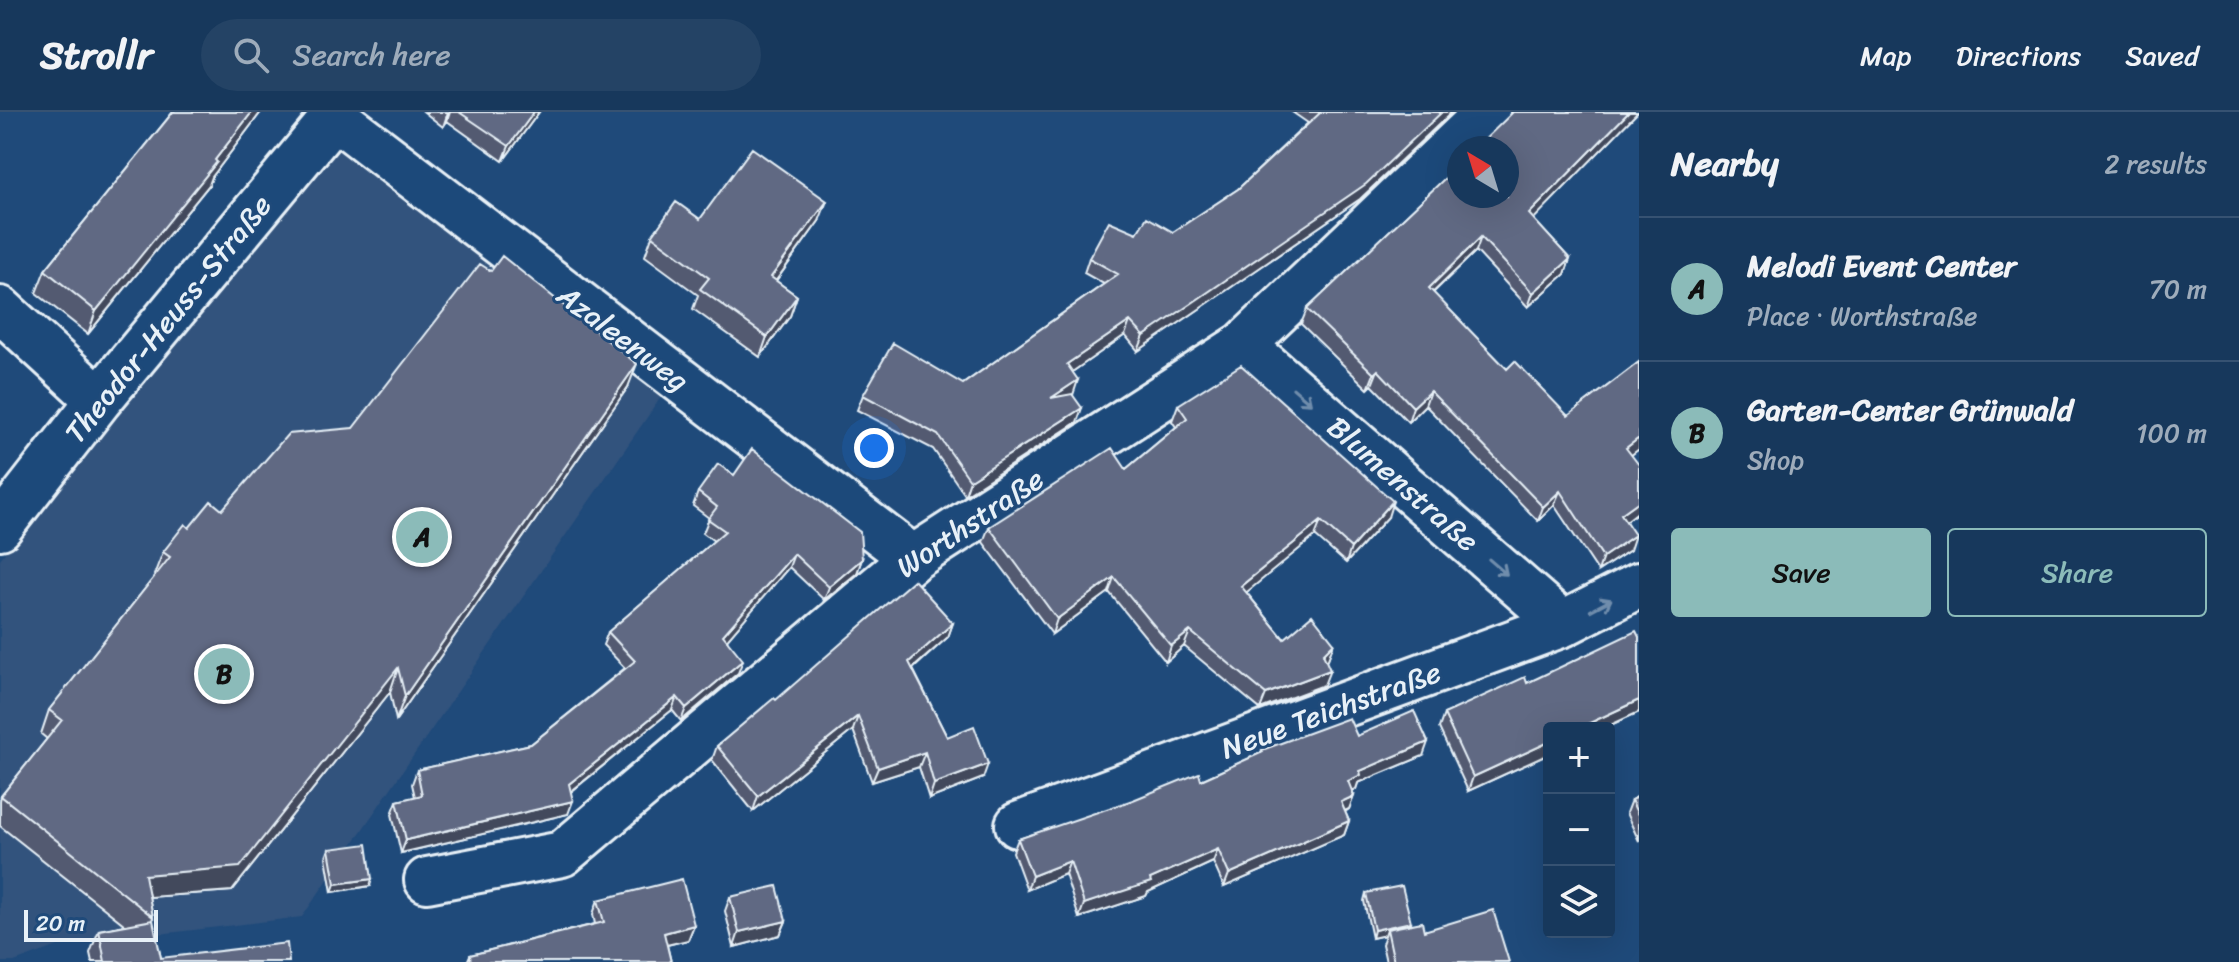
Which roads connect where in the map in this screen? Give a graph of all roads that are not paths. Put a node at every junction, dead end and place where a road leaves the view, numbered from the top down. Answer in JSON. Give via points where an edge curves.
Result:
{"nodes":[{"id":1,"x":1488,"y":112,"type":"edge"},
{"id":2,"x":336,"y":114,"type":"edge"},
{"id":3,"x":0,"y":309,"type":"edge"},
{"id":4,"x":1243,"y":345,"type":"junction"},
{"id":5,"x":99,"y":400,"type":"junction"},
{"id":6,"x":0,"y":527,"type":"edge"},
{"id":7,"x":913,"y":558,"type":"junction"},
{"id":8,"x":1639,"y":585,"type":"edge"},
{"id":9,"x":1563,"y":624,"type":"junction"},
{"id":10,"x":1018,"y":825,"type":"dead end"},
{"id":11,"x":427,"y":880,"type":"dead end"}],
"edges":[{"from":1,"to":4,"type":"street","name":"Worthstraße"},
{"from":2,"to":5,"type":"street","name":"Theodor-Heuss-Straße"},
{"from":2,"to":7,"type":"street","name":"Azaleenweg"},
{"from":3,"to":5,"type":"street"},
{"from":4,"to":7,"type":"street","name":"Worthstraße"},
{"from":4,"to":9,"type":"street","name":"Blumenstraße","one_way":true},
{"from":5,"to":6,"type":"street","name":"Theodor-Heuss-Straße"},
{"from":7,"to":11,"type":"street","name":"Worthstraße","via":[[562,854]]},
{"from":9,"to":8,"type":"street","name":"Neue Teichstraße","one_way":true},
{"from":9,"to":10,"type":"street","name":"Neue Teichstraße"}]}
